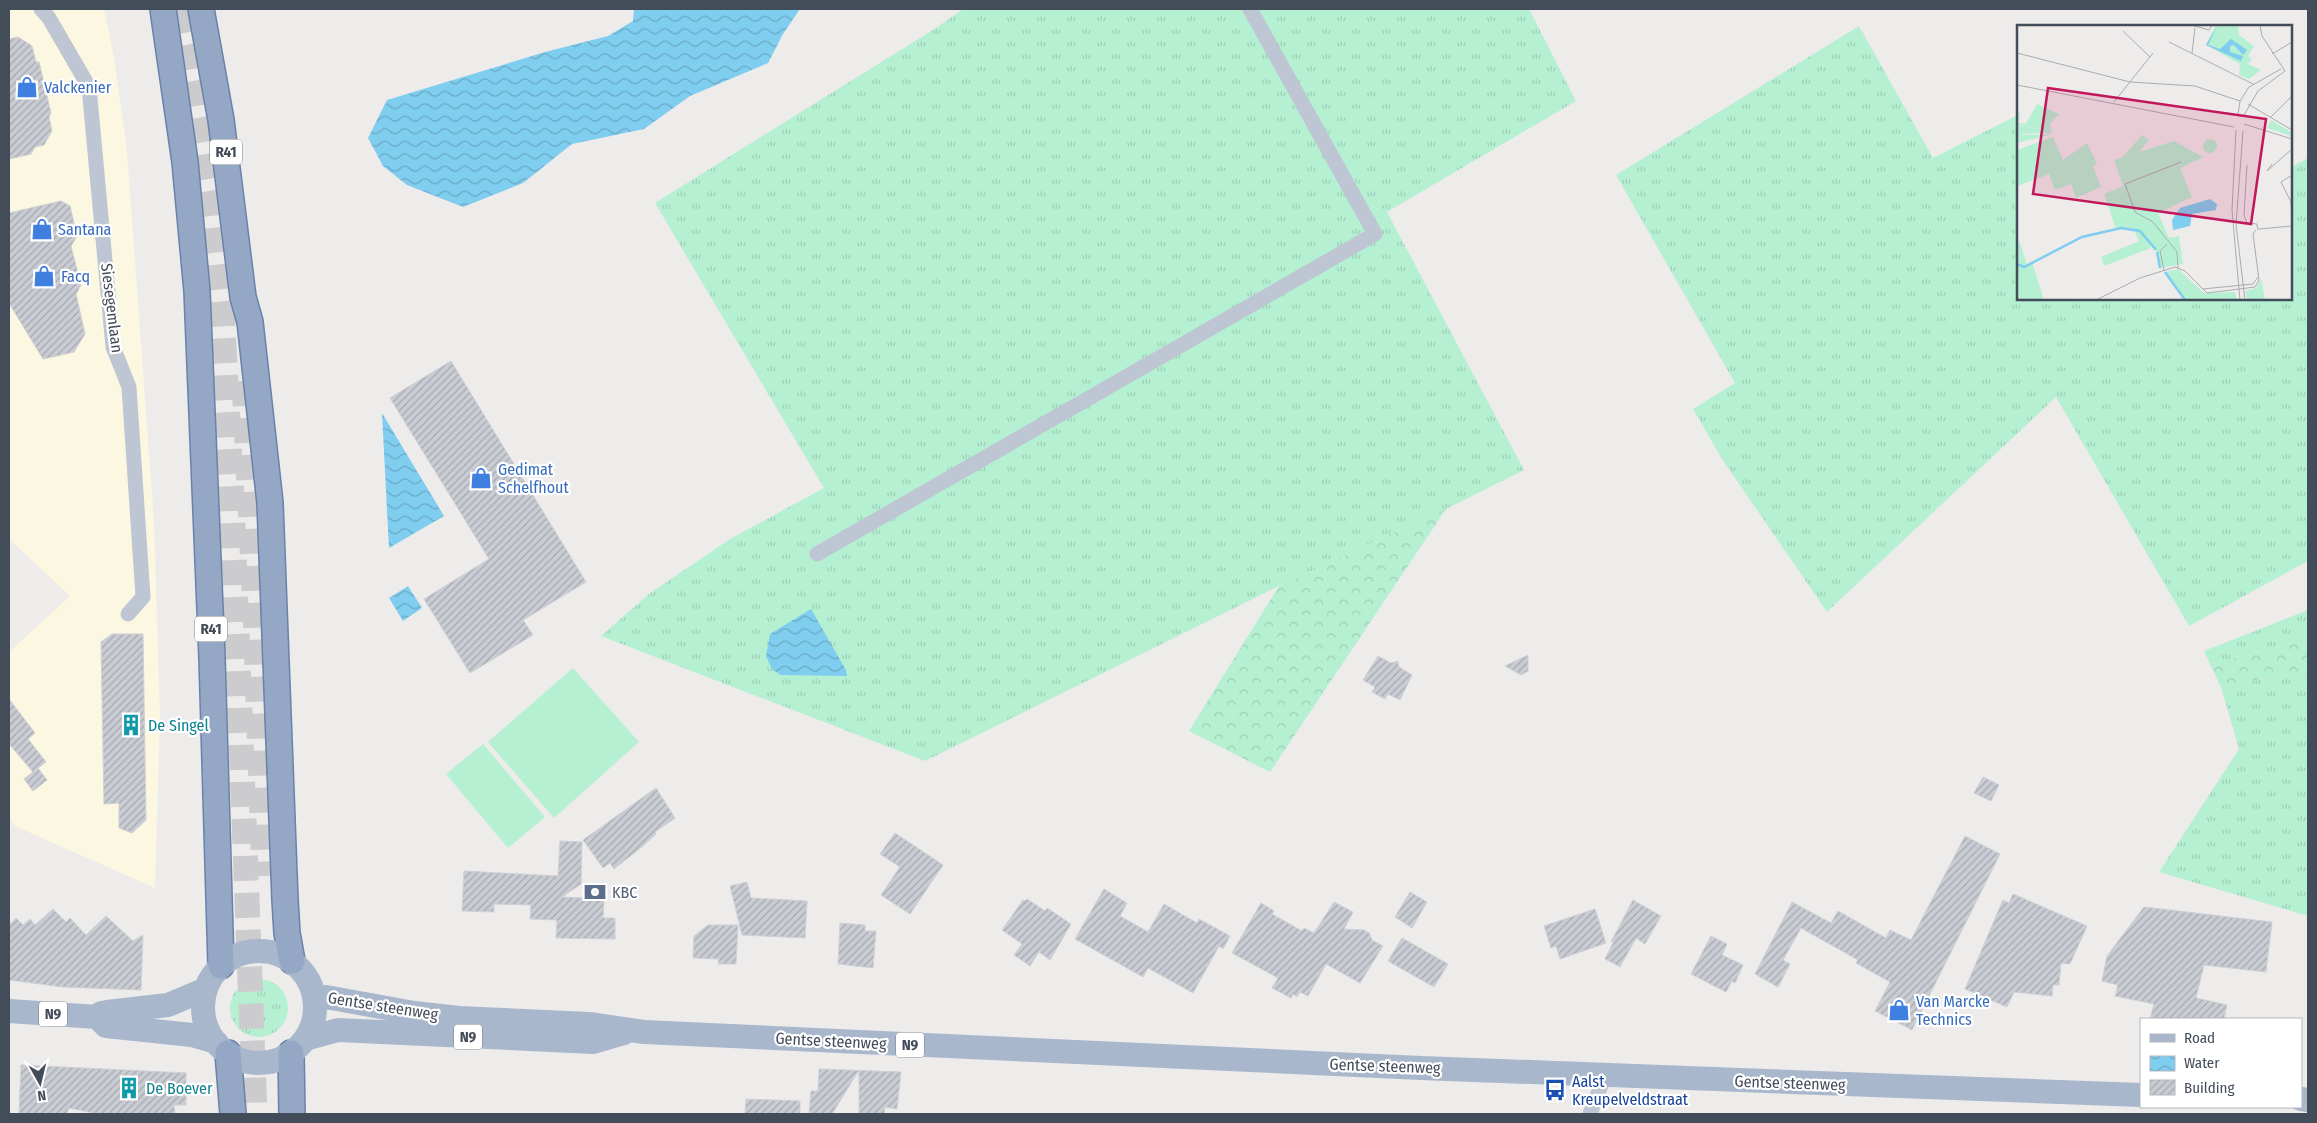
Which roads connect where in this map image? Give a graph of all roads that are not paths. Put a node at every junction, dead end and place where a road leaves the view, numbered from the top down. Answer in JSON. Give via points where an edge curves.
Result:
{"nodes":[{"id":1,"x":41,"y":9,"type":"edge"},
{"id":2,"x":163,"y":9,"type":"edge"},
{"id":3,"x":200,"y":9,"type":"edge"},
{"id":4,"x":1250,"y":9,"type":"edge"},
{"id":5,"x":817,"y":554,"type":"dead end"},
{"id":6,"x":128,"y":614,"type":"dead end"},
{"id":7,"x":292,"y":961,"type":"junction"},
{"id":8,"x":222,"y":966,"type":"junction"},
{"id":9,"x":206,"y":989,"type":"junction"},
{"id":10,"x":315,"y":995,"type":"junction"},
{"id":11,"x":9,"y":1011,"type":"edge"},
{"id":12,"x":97,"y":1018,"type":"junction"},
{"id":13,"x":630,"y":1031,"type":"junction"},
{"id":14,"x":298,"y":1046,"type":"junction"},
{"id":15,"x":222,"y":1048,"type":"junction"},
{"id":16,"x":1605,"y":1075,"type":"junction"},
{"id":17,"x":2140,"y":1095,"type":"edge"},
{"id":18,"x":233,"y":1114,"type":"edge"},
{"id":19,"x":292,"y":1114,"type":"edge"},
{"id":20,"x":1590,"y":1114,"type":"edge"}],
"edges":[{"from":1,"to":6,"type":"street","name":"Siesegemlaan","via":[[89,87],[113,347],[129,387],[143,597]]},
{"from":2,"to":8,"type":"highway","number":"R41","via":[[185,162],[197,291]]},
{"from":3,"to":7,"type":"highway","number":"R41","via":[[221,120],[243,297],[250,322],[270,504],[285,908]]},
{"from":4,"to":5,"type":"street","via":[[1375,234]]},
{"from":7,"to":8,"type":"main road","via":[[278,954],[256,952],[234,957]]},
{"from":7,"to":10,"type":"main road","via":[[309,980]]},
{"from":8,"to":9,"type":"main road"},
{"from":9,"to":12,"type":"main road","number":"N9","via":[[168,1006],[101,1013]]},
{"from":9,"to":15,"type":"main road","via":[[204,1011],[210,1033]]},
{"from":10,"to":13,"type":"main road","name":"Gentse steenweg","number":"N9","via":[[450,1017],[590,1024]]},
{"from":10,"to":14,"type":"main road","via":[[313,1024]]},
{"from":11,"to":12,"type":"main road","number":"N9"},
{"from":12,"to":15,"type":"main road","number":"N9","via":[[106,1026],[192,1035]]},
{"from":13,"to":14,"type":"main road","name":"Gentse steenweg","number":"N9","via":[[593,1042],[338,1030]]},
{"from":13,"to":16,"type":"main road","name":"Gentse steenweg","number":"N9"},
{"from":14,"to":15,"type":"main road","number":"N9","via":[[276,1060],[260,1063],[243,1060]]},
{"from":14,"to":19,"type":"highway"},
{"from":15,"to":18,"type":"highway"},
{"from":16,"to":17,"type":"main road","name":"Gentse steenweg","number":"N9"},
{"from":16,"to":20,"type":"street"}]}
